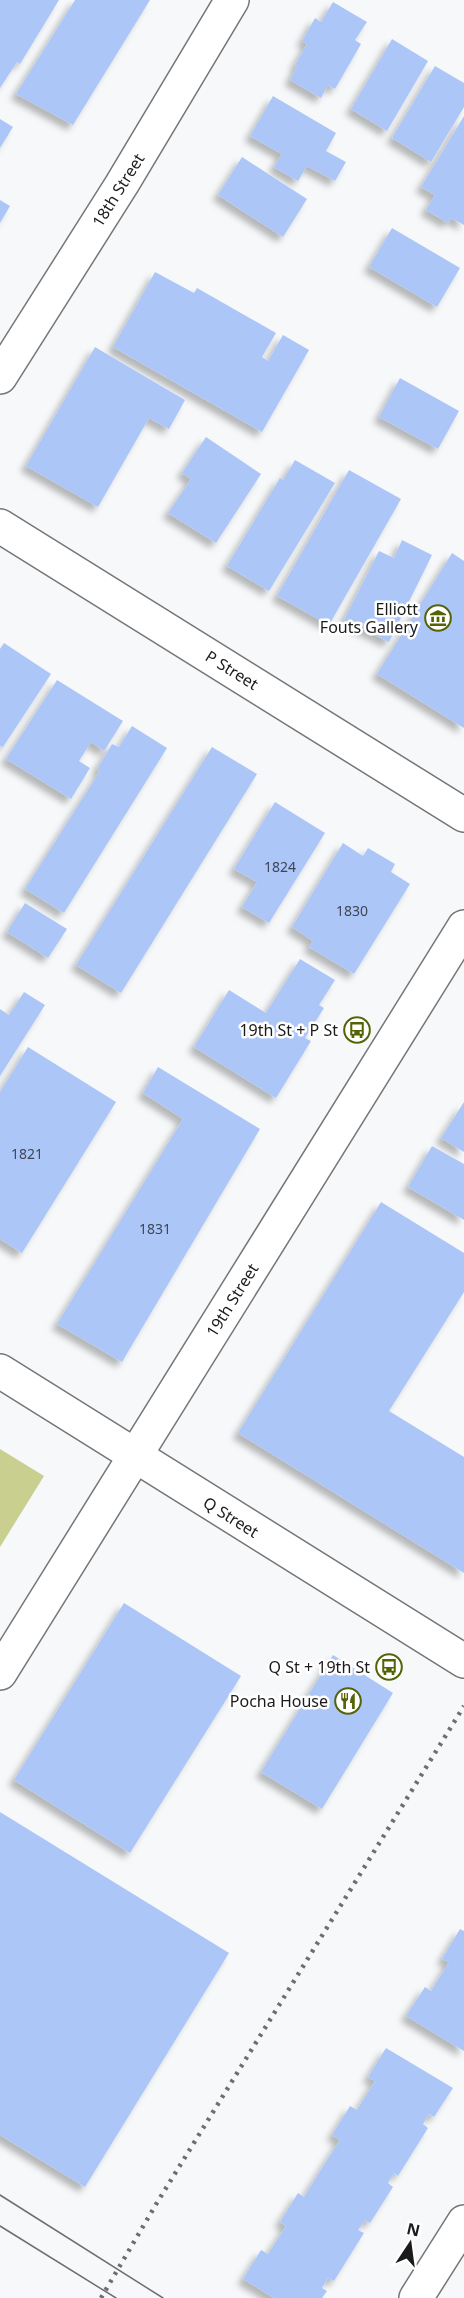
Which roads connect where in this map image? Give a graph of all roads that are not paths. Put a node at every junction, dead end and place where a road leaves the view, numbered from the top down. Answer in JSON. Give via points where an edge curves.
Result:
{"nodes":[{"id":1,"x":232,"y":0,"type":"edge"},
{"id":2,"x":0,"y":377,"type":"edge"},
{"id":3,"x":0,"y":526,"type":"edge"},
{"id":4,"x":464,"y":815,"type":"edge"},
{"id":5,"x":464,"y":927,"type":"edge"},
{"id":6,"x":0,"y":1371,"type":"edge"},
{"id":7,"x":134,"y":1456,"type":"junction"},
{"id":8,"x":464,"y":1661,"type":"edge"},
{"id":9,"x":0,"y":1673,"type":"edge"},
{"id":10,"x":464,"y":2222,"type":"edge"},
{"id":11,"x":416,"y":2298,"type":"edge"}],
"edges":[{"from":1,"to":2,"type":"main road","name":"18th Street"},
{"from":3,"to":4,"type":"main road","name":"P Street"},
{"from":5,"to":7,"type":"main road","name":"19th Street"},
{"from":6,"to":7,"type":"main road","name":"Q Street"},
{"from":7,"to":8,"type":"main road","name":"Q Street"},
{"from":7,"to":9,"type":"main road","name":"19th Street"},
{"from":10,"to":11,"type":"main road"}]}
